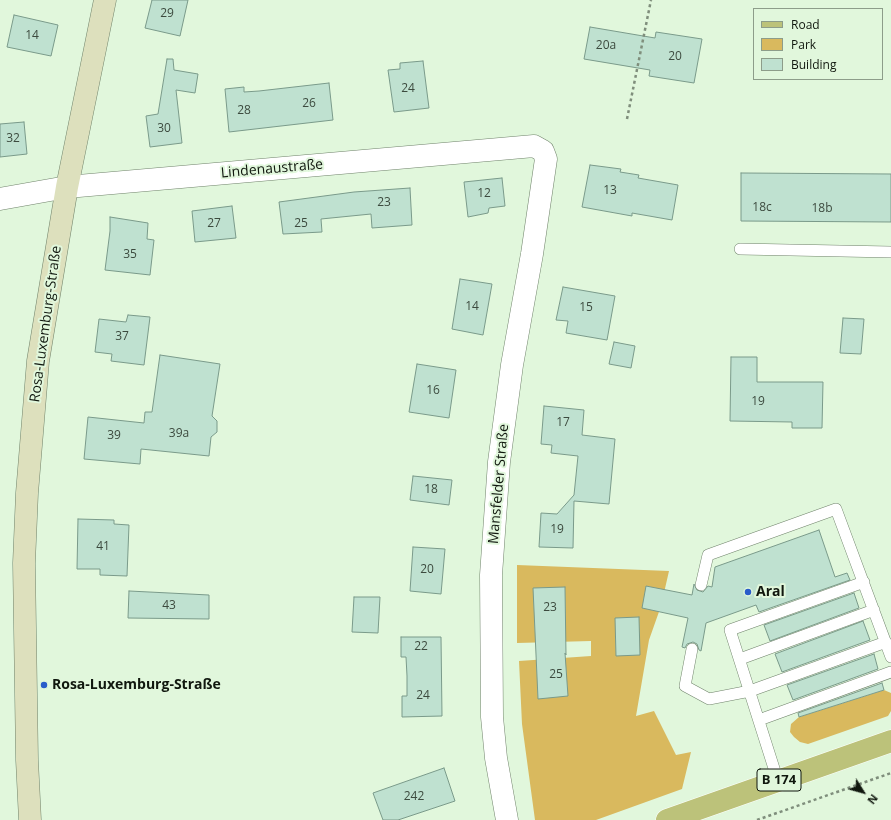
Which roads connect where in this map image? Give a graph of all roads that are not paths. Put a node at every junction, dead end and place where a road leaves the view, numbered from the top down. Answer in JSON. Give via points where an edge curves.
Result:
{"nodes":[{"id":1,"x":105,"y":0,"type":"edge"},
{"id":2,"x":543,"y":151,"type":"joint"},
{"id":3,"x":67,"y":188,"type":"junction"},
{"id":4,"x":0,"y":199,"type":"edge"},
{"id":5,"x":740,"y":249,"type":"dead end"},
{"id":6,"x":891,"y":252,"type":"edge"},
{"id":7,"x":864,"y":582,"type":"junction"},
{"id":8,"x":701,"y":585,"type":"dead end"},
{"id":9,"x":874,"y":610,"type":"junction"},
{"id":10,"x":886,"y":642,"type":"junction"},
{"id":11,"x":692,"y":649,"type":"dead end"},
{"id":12,"x":891,"y":657,"type":"edge"},
{"id":13,"x":740,"y":659,"type":"junction"},
{"id":14,"x":891,"y":672,"type":"edge"},
{"id":15,"x":750,"y":691,"type":"junction"},
{"id":16,"x":759,"y":720,"type":"junction"},
{"id":17,"x":891,"y":741,"type":"edge"},
{"id":18,"x":778,"y":781,"type":"junction"},
{"id":19,"x":30,"y":820,"type":"edge"},
{"id":20,"x":507,"y":820,"type":"edge"},
{"id":21,"x":667,"y":820,"type":"edge"}],
"edges":[{"from":1,"to":3,"type":"street","name":"Rosa-Luxemburg-Straße"},
{"from":2,"to":3,"type":"street","name":"Lindenaustraße","via":[[534,146]]},
{"from":2,"to":20,"type":"street","name":"Mansfelder Straße","via":[[546,159],[512,364],[499,462],[491,575],[492,717]]},
{"from":3,"to":4,"type":"street","name":"Lindenaustraße"},
{"from":3,"to":19,"type":"street","name":"Rosa-Luxemburg-Straße","via":[[38,361],[27,493],[24,563]]},
{"from":5,"to":6,"type":"lane"},
{"from":7,"to":8,"type":"lane","via":[[836,509],[708,555]]},
{"from":7,"to":9,"type":"lane"},
{"from":7,"to":13,"type":"lane","via":[[730,630]]},
{"from":9,"to":10,"type":"lane"},
{"from":9,"to":13,"type":"lane"},
{"from":10,"to":12,"type":"lane"},
{"from":10,"to":15,"type":"lane"},
{"from":11,"to":15,"type":"lane","via":[[685,686],[709,699]]},
{"from":13,"to":15,"type":"lane"},
{"from":14,"to":16,"type":"lane"},
{"from":15,"to":16,"type":"lane"},
{"from":16,"to":18,"type":"lane"},
{"from":17,"to":18,"type":"main road","number":"B 174"},
{"from":18,"to":21,"type":"main road","number":"B 174"}]}
